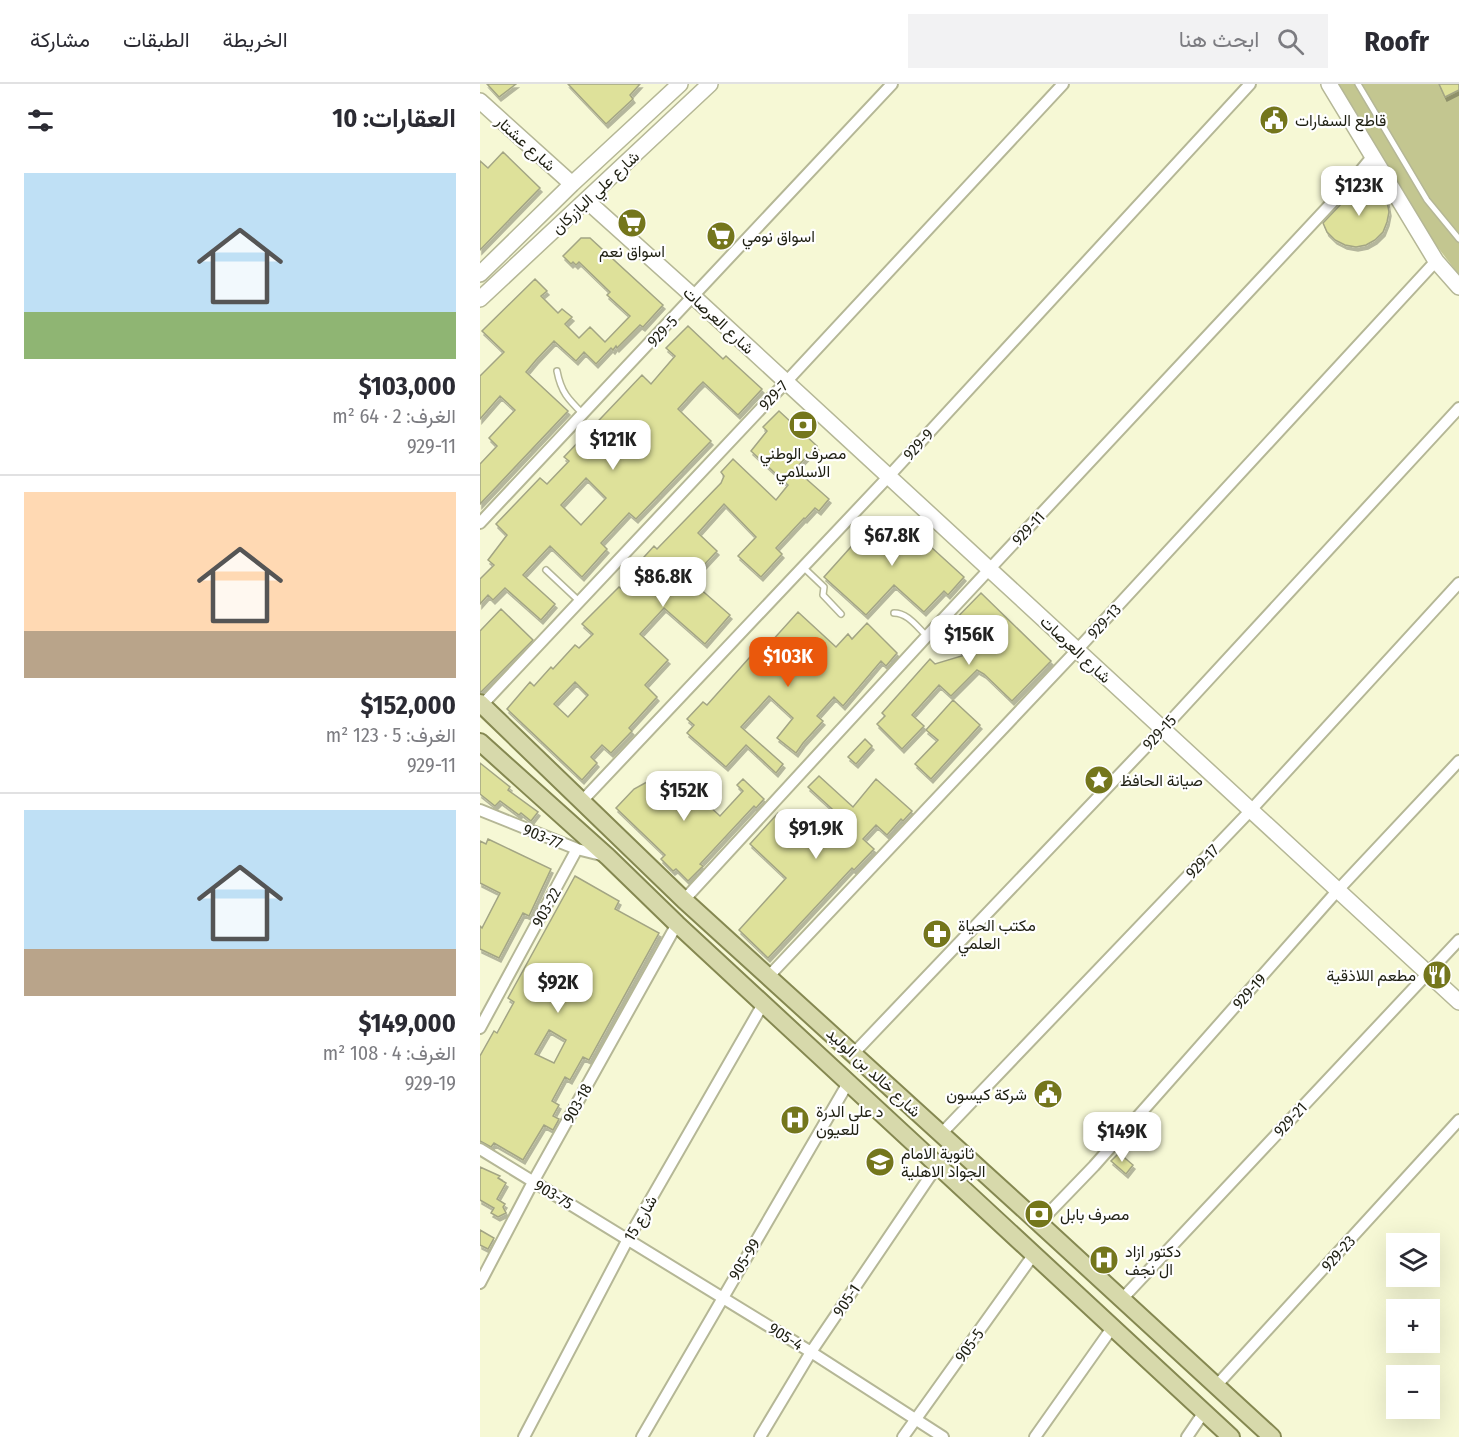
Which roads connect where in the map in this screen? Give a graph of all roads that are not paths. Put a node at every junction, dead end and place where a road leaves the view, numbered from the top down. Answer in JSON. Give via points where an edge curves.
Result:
{"nodes":[{"id":1,"x":680,"y":84,"type":"edge"},
{"id":2,"x":710,"y":84,"type":"edge"},
{"id":3,"x":892,"y":84,"type":"edge"},
{"id":4,"x":1063,"y":84,"type":"edge"},
{"id":5,"x":1250,"y":84,"type":"edge"},
{"id":6,"x":1329,"y":84,"type":"edge"},
{"id":7,"x":1358,"y":84,"type":"edge"},
{"id":8,"x":480,"y":101,"type":"edge"},
{"id":9,"x":1372,"y":157,"type":"junction"},
{"id":10,"x":572,"y":184,"type":"junction"},
{"id":11,"x":586,"y":200,"type":"junction"},
{"id":12,"x":1459,"y":239,"type":"edge"},
{"id":13,"x":1436,"y":261,"type":"junction"},
{"id":14,"x":480,"y":274,"type":"edge"},
{"id":15,"x":1459,"y":287,"type":"edge"},
{"id":16,"x":694,"y":297,"type":"junction"},
{"id":17,"x":480,"y":299,"type":"edge"},
{"id":18,"x":557,"y":371,"type":"dead end"},
{"id":19,"x":786,"y":382,"type":"junction"},
{"id":20,"x":1459,"y":408,"type":"edge"},
{"id":21,"x":583,"y":414,"type":"junction"},
{"id":22,"x":889,"y":476,"type":"junction"},
{"id":23,"x":480,"y":523,"type":"edge"},
{"id":24,"x":803,"y":567,"type":"junction"},
{"id":25,"x":990,"y":569,"type":"junction"},
{"id":26,"x":546,"y":570,"type":"dead end"},
{"id":27,"x":1459,"y":583,"type":"edge"},
{"id":28,"x":579,"y":601,"type":"junction"},
{"id":29,"x":894,"y":613,"type":"dead end"},
{"id":30,"x":840,"y":614,"type":"dead end"},
{"id":31,"x":927,"y":636,"type":"junction"},
{"id":32,"x":1077,"y":650,"type":"junction"},
{"id":33,"x":481,"y":704,"type":"edge"},
{"id":34,"x":1162,"y":729,"type":"junction"},
{"id":35,"x":480,"y":742,"type":"edge"},
{"id":36,"x":1459,"y":761,"type":"edge"},
{"id":37,"x":582,"y":801,"type":"junction"},
{"id":38,"x":480,"y":810,"type":"edge"},
{"id":39,"x":1251,"y":810,"type":"junction"},
{"id":40,"x":577,"y":849,"type":"junction"},
{"id":41,"x":608,"y":857,"type":"junction"},
{"id":42,"x":1338,"y":890,"type":"junction"},
{"id":43,"x":684,"y":900,"type":"junction"},
{"id":44,"x":677,"y":924,"type":"junction"},
{"id":45,"x":1459,"y":939,"type":"edge"},
{"id":46,"x":1428,"y":973,"type":"junction"},
{"id":47,"x":768,"y":977,"type":"junction"},
{"id":48,"x":1459,"y":1002,"type":"edge"},
{"id":49,"x":763,"y":1004,"type":"junction"},
{"id":50,"x":480,"y":1028,"type":"edge"},
{"id":51,"x":854,"y":1053,"type":"junction"},
{"id":52,"x":848,"y":1083,"type":"junction"},
{"id":53,"x":1459,"y":1120,"type":"edge"},
{"id":54,"x":940,"y":1134,"type":"junction"},
{"id":55,"x":480,"y":1149,"type":"edge"},
{"id":56,"x":937,"y":1166,"type":"junction"},
{"id":57,"x":533,"y":1182,"type":"junction"},
{"id":58,"x":1039,"y":1222,"type":"junction"},
{"id":59,"x":628,"y":1239,"type":"junction"},
{"id":60,"x":1034,"y":1254,"type":"junction"},
{"id":61,"x":484,"y":1266,"type":"edge"},
{"id":62,"x":480,"y":1283,"type":"edge"},
{"id":63,"x":722,"y":1296,"type":"junction"},
{"id":64,"x":1122,"y":1299,"type":"junction"},
{"id":65,"x":1112,"y":1328,"type":"junction"},
{"id":66,"x":811,"y":1352,"type":"junction"},
{"id":67,"x":1216,"y":1386,"type":"junction"},
{"id":68,"x":1204,"y":1412,"type":"junction"},
{"id":69,"x":915,"y":1419,"type":"junction"},
{"id":70,"x":524,"y":1437,"type":"edge"},
{"id":71,"x":642,"y":1437,"type":"edge"},
{"id":72,"x":760,"y":1437,"type":"edge"},
{"id":73,"x":903,"y":1437,"type":"edge"},
{"id":74,"x":943,"y":1437,"type":"edge"},
{"id":75,"x":1035,"y":1437,"type":"edge"},
{"id":76,"x":1187,"y":1437,"type":"edge"},
{"id":77,"x":1231,"y":1437,"type":"edge"},
{"id":78,"x":1272,"y":1437,"type":"edge"}],
"edges":[{"from":1,"to":10,"type":"street","name":"شارع علي البازركان"},
{"from":2,"to":11,"type":"street","name":"شارع علي البازركان"},
{"from":3,"to":16,"type":"street","name":"929-5"},
{"from":4,"to":19,"type":"street","name":"929-7"},
{"from":5,"to":22,"type":"street","name":"929-9"},
{"from":6,"to":9,"type":"street"},
{"from":7,"to":12,"type":"lane","via":[[1427,200]]},
{"from":8,"to":10,"type":"street","name":"شارع عشتار"},
{"from":9,"to":13,"type":"street"},
{"from":9,"to":25,"type":"street","name":"929-11"},
{"from":10,"to":14,"type":"street","name":"شارع علي البازركان"},
{"from":11,"to":16,"type":"street","name":"شارع العرصات"},
{"from":11,"to":17,"type":"street","name":"شارع علي البازركان"},
{"from":13,"to":15,"type":"street"},
{"from":13,"to":32,"type":"street","name":"929-13"},
{"from":16,"to":19,"type":"street","name":"شارع العرصات"},
{"from":16,"to":21,"type":"street","name":"929-5"},
{"from":18,"to":21,"type":"lane","via":[[560,387]]},
{"from":19,"to":22,"type":"street","name":"شارع العرصات"},
{"from":19,"to":28,"type":"street","name":"929-7"},
{"from":20,"to":34,"type":"street","name":"929-15"},
{"from":21,"to":23,"type":"street","name":"929-5"},
{"from":22,"to":24,"type":"street","name":"929-9"},
{"from":22,"to":25,"type":"street","name":"شارع العرصات"},
{"from":24,"to":30,"type":"lane","via":[[824,587],[823,595]]},
{"from":24,"to":37,"type":"street","name":"929-9"},
{"from":25,"to":31,"type":"street","name":"929-11"},
{"from":25,"to":32,"type":"street","name":"شارع العرصات"},
{"from":26,"to":28,"type":"lane"},
{"from":27,"to":39,"type":"street","name":"929-17"},
{"from":28,"to":33,"type":"street","name":"929-7"},
{"from":29,"to":31,"type":"lane","via":[[909,618]]},
{"from":31,"to":43,"type":"street","name":"929-11"},
{"from":32,"to":34,"type":"street","name":"شارع العرصات"},
{"from":32,"to":47,"type":"street","name":"929-13"},
{"from":33,"to":37,"type":"main road","name":"شارع خالد بن الوليد"},
{"from":34,"to":39,"type":"street","name":"شارع العرصات"},
{"from":34,"to":51,"type":"street","name":"929-15"},
{"from":35,"to":41,"type":"main road","name":"شارع خالد بن الوليد"},
{"from":36,"to":42,"type":"street","name":"929-19"},
{"from":37,"to":43,"type":"main road","name":"شارع خالد بن الوليد"},
{"from":38,"to":40,"type":"street","name":"903-77"},
{"from":39,"to":42,"type":"street","name":"شارع العرصات"},
{"from":39,"to":54,"type":"street","name":"929-17"},
{"from":40,"to":41,"type":"street","name":"903-77"},
{"from":40,"to":50,"type":"street","name":"903-22"},
{"from":41,"to":44,"type":"main road","name":"شارع خالد بن الوليد"},
{"from":42,"to":46,"type":"street","name":"شارع العرصات"},
{"from":42,"to":58,"type":"street","name":"929-19","via":[[1094,1166]]},
{"from":43,"to":47,"type":"main road","name":"شارع خالد بن الوليد"},
{"from":44,"to":49,"type":"main road","name":"شارع خالد بن الوليد"},
{"from":44,"to":57,"type":"street","name":"903-18"},
{"from":45,"to":46,"type":"street","name":"929-21"},
{"from":46,"to":48,"type":"street","name":"شارع العرصات"},
{"from":46,"to":64,"type":"street","name":"929-21"},
{"from":47,"to":51,"type":"main road","name":"شارع خالد بن الوليد"},
{"from":49,"to":52,"type":"main road","name":"شارع خالد بن الوليد"},
{"from":49,"to":59,"type":"street","name":"شارع 15"},
{"from":51,"to":54,"type":"main road","name":"شارع خالد بن الوليد"},
{"from":52,"to":56,"type":"main road","name":"شارع خالد بن الوليد"},
{"from":52,"to":63,"type":"street","name":"905-99"},
{"from":53,"to":67,"type":"street","name":"929-23"},
{"from":54,"to":58,"type":"main road","name":"شارع خالد بن الوليد"},
{"from":55,"to":57,"type":"street","name":"903-75"},
{"from":56,"to":60,"type":"main road","name":"شارع خالد بن الوليد"},
{"from":56,"to":66,"type":"street","name":"905-1"},
{"from":57,"to":59,"type":"street","name":"903-75"},
{"from":57,"to":61,"type":"street","name":"903-18"},
{"from":58,"to":64,"type":"main road","name":"شارع خالد بن الوليد"},
{"from":59,"to":63,"type":"street","name":"905-4"},
{"from":59,"to":70,"type":"street","name":"شارع 15"},
{"from":60,"to":65,"type":"main road","name":"شارع خالد بن الوليد"},
{"from":60,"to":69,"type":"street","name":"905-5"},
{"from":61,"to":62,"type":"street","name":"903-18"},
{"from":63,"to":66,"type":"street","name":"905-4"},
{"from":63,"to":71,"type":"street","name":"905-99"},
{"from":64,"to":67,"type":"main road","name":"شارع خالد بن الوليد"},
{"from":65,"to":68,"type":"main road","name":"شارع خالد بن الوليد"},
{"from":65,"to":75,"type":"street"},
{"from":66,"to":69,"type":"street","name":"905-4"},
{"from":66,"to":72,"type":"street","name":"905-1"},
{"from":67,"to":78,"type":"main road","name":"شارع خالد بن الوليد"},
{"from":68,"to":76,"type":"street"},
{"from":68,"to":77,"type":"main road","name":"شارع خالد بن الوليد"},
{"from":69,"to":73,"type":"street","name":"905-5"},
{"from":69,"to":74,"type":"street","name":"905-4"}]}
